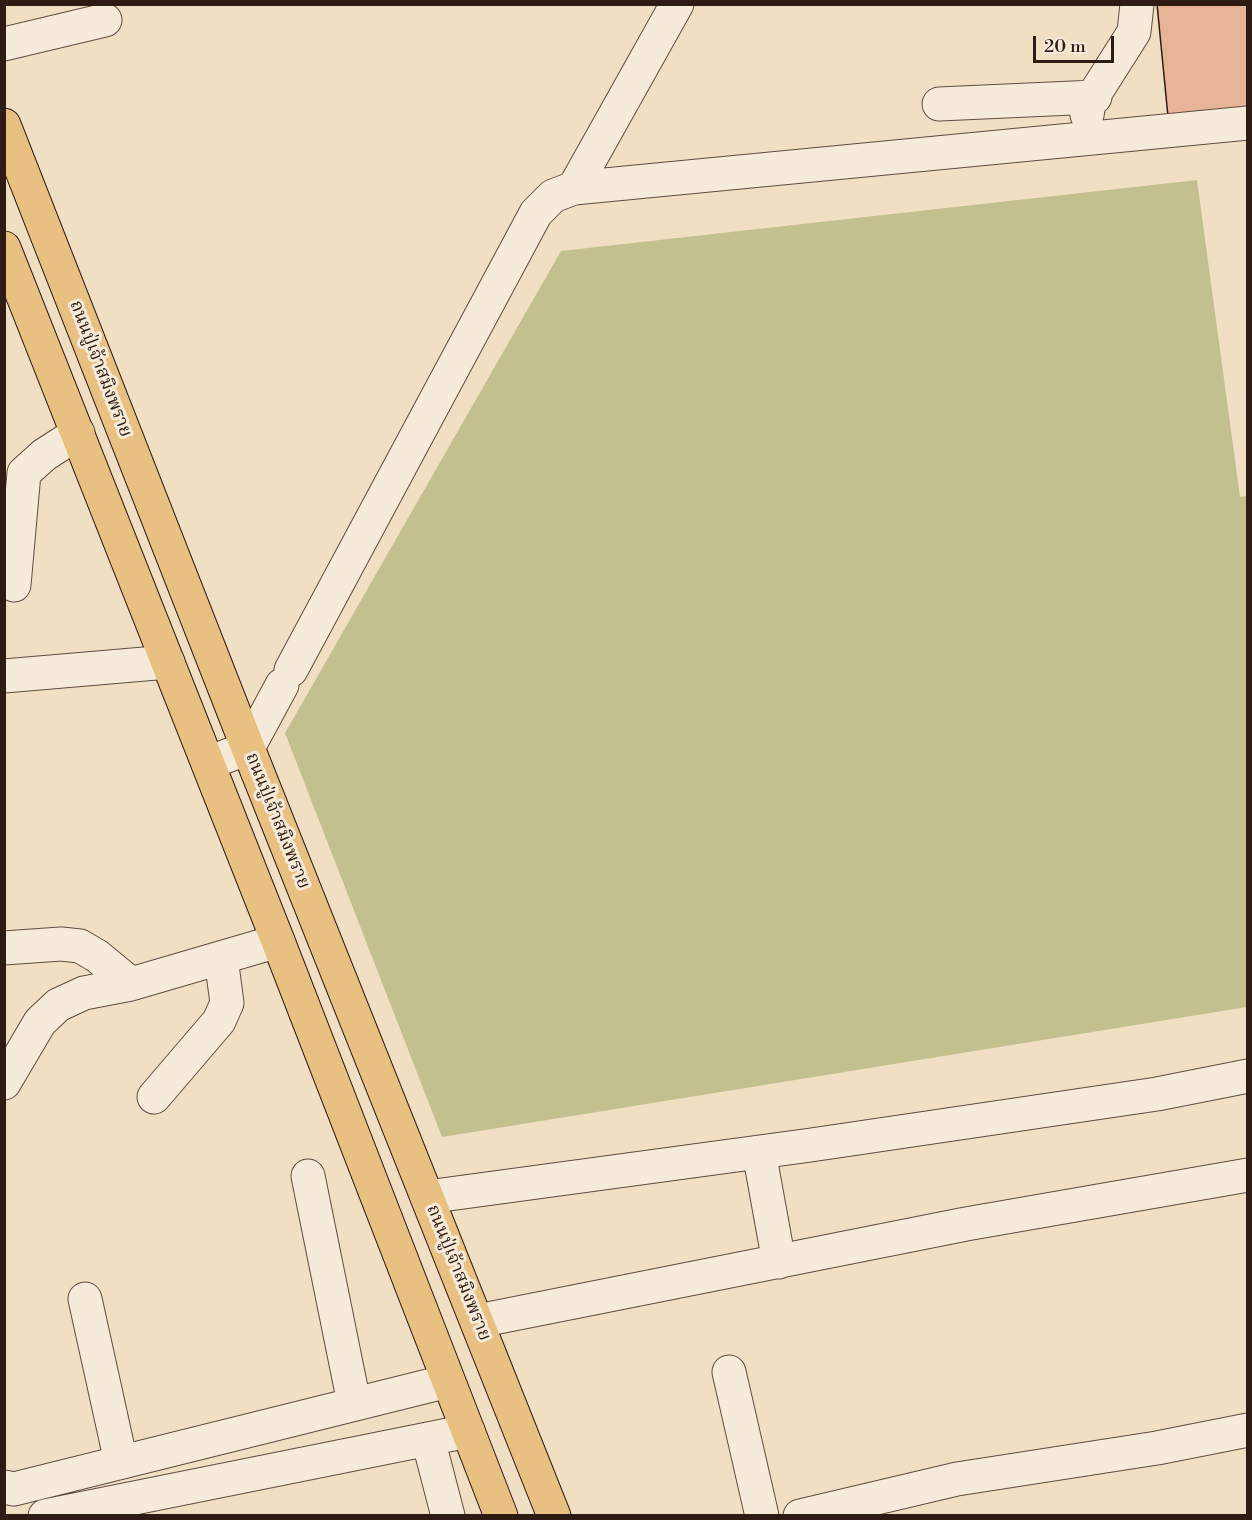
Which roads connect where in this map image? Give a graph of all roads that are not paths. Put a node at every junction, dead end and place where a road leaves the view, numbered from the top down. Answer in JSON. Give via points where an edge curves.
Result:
{"nodes":[{"id":1,"x":678,"y":4,"type":"edge"},
{"id":2,"x":1137,"y":4,"type":"edge"},
{"id":3,"x":105,"y":20,"type":"dead end"},
{"id":4,"x":4,"y":44,"type":"edge"},
{"id":5,"x":1095,"y":97,"type":"junction"},
{"id":6,"x":939,"y":104,"type":"dead end"},
{"id":7,"x":1248,"y":123,"type":"edge"},
{"id":8,"x":4,"y":125,"type":"edge"},
{"id":9,"x":1090,"y":139,"type":"junction"},
{"id":10,"x":574,"y":188,"type":"junction"},
{"id":11,"x":4,"y":248,"type":"edge"},
{"id":12,"x":78,"y":433,"type":"junction"},
{"id":13,"x":13,"y":500,"type":"edge"},
{"id":14,"x":14,"y":585,"type":"dead end"},
{"id":15,"x":168,"y":662,"type":"junction"},
{"id":16,"x":4,"y":676,"type":"edge"},
{"id":17,"x":248,"y":748,"type":"junction"},
{"id":18,"x":208,"y":763,"type":"junction"},
{"id":19,"x":278,"y":941,"type":"junction"},
{"id":20,"x":4,"y":948,"type":"edge"},
{"id":21,"x":221,"y":958,"type":"junction"},
{"id":22,"x":131,"y":984,"type":"junction"},
{"id":23,"x":1248,"y":1076,"type":"edge"},
{"id":24,"x":4,"y":1083,"type":"edge"},
{"id":25,"x":154,"y":1097,"type":"dead end"},
{"id":26,"x":759,"y":1152,"type":"junction"},
{"id":27,"x":1248,"y":1174,"type":"edge"},
{"id":28,"x":308,"y":1176,"type":"dead end"},
{"id":29,"x":427,"y":1197,"type":"junction"},
{"id":30,"x":779,"y":1262,"type":"junction"},
{"id":31,"x":85,"y":1299,"type":"dead end"},
{"id":32,"x":478,"y":1321,"type":"junction"},
{"id":33,"x":729,"y":1372,"type":"dead end"},
{"id":34,"x":448,"y":1381,"type":"junction"},
{"id":35,"x":354,"y":1403,"type":"junction"},
{"id":36,"x":1248,"y":1430,"type":"edge"},
{"id":37,"x":468,"y":1431,"type":"junction"},
{"id":38,"x":428,"y":1440,"type":"junction"},
{"id":39,"x":121,"y":1462,"type":"junction"},
{"id":40,"x":4,"y":1487,"type":"edge"},
{"id":41,"x":45,"y":1515,"type":"edge"},
{"id":42,"x":448,"y":1515,"type":"edge"},
{"id":43,"x":501,"y":1515,"type":"edge"},
{"id":44,"x":554,"y":1515,"type":"edge"},
{"id":45,"x":762,"y":1515,"type":"edge"},
{"id":46,"x":800,"y":1515,"type":"edge"}],
"edges":[{"from":1,"to":10,"type":"street"},
{"from":2,"to":5,"type":"street","via":[[1134,32]]},
{"from":3,"to":4,"type":"street"},
{"from":5,"to":6,"type":"street"},
{"from":5,"to":9,"type":"street","via":[[1087,112]]},
{"from":7,"to":9,"type":"street"},
{"from":8,"to":17,"type":"main road","name":"ถนนปู่เจ้าสมิงพราย"},
{"from":9,"to":10,"type":"street"},
{"from":10,"to":17,"type":"street","via":[[553,196],[536,213]]},
{"from":11,"to":12,"type":"main road"},
{"from":12,"to":13,"type":"street","via":[[31,465]]},
{"from":12,"to":15,"type":"main road"},
{"from":13,"to":14,"type":"street"},
{"from":15,"to":16,"type":"street"},
{"from":15,"to":18,"type":"main road"},
{"from":17,"to":18,"type":"street"},
{"from":17,"to":29,"type":"main road","name":"ถนนปู่เจ้าสมิงพราย"},
{"from":18,"to":19,"type":"main road"},
{"from":19,"to":21,"type":"street"},
{"from":19,"to":34,"type":"main road"},
{"from":20,"to":22,"type":"street","via":[[80,946]]},
{"from":21,"to":22,"type":"street"},
{"from":21,"to":25,"type":"street","via":[[226,1003],[219,1021]]},
{"from":22,"to":24,"type":"street","via":[[84,993],[58,1005],[40,1022]]},
{"from":23,"to":26,"type":"street"},
{"from":26,"to":29,"type":"street"},
{"from":26,"to":30,"type":"street"},
{"from":27,"to":30,"type":"street"},
{"from":28,"to":35,"type":"street"},
{"from":29,"to":32,"type":"main road","name":"ถนนปู่เจ้าสมิงพราย"},
{"from":30,"to":32,"type":"street"},
{"from":31,"to":39,"type":"street"},
{"from":32,"to":44,"type":"main road","name":"ถนนปู่เจ้าสมิงพราย"},
{"from":33,"to":45,"type":"street"},
{"from":34,"to":35,"type":"street"},
{"from":34,"to":37,"type":"main road"},
{"from":35,"to":39,"type":"street"},
{"from":36,"to":46,"type":"street","via":[[957,1479]]},
{"from":37,"to":38,"type":"street"},
{"from":37,"to":43,"type":"main road"},
{"from":38,"to":41,"type":"street"},
{"from":38,"to":42,"type":"street"},
{"from":39,"to":40,"type":"street","via":[[14,1489]]}]}
